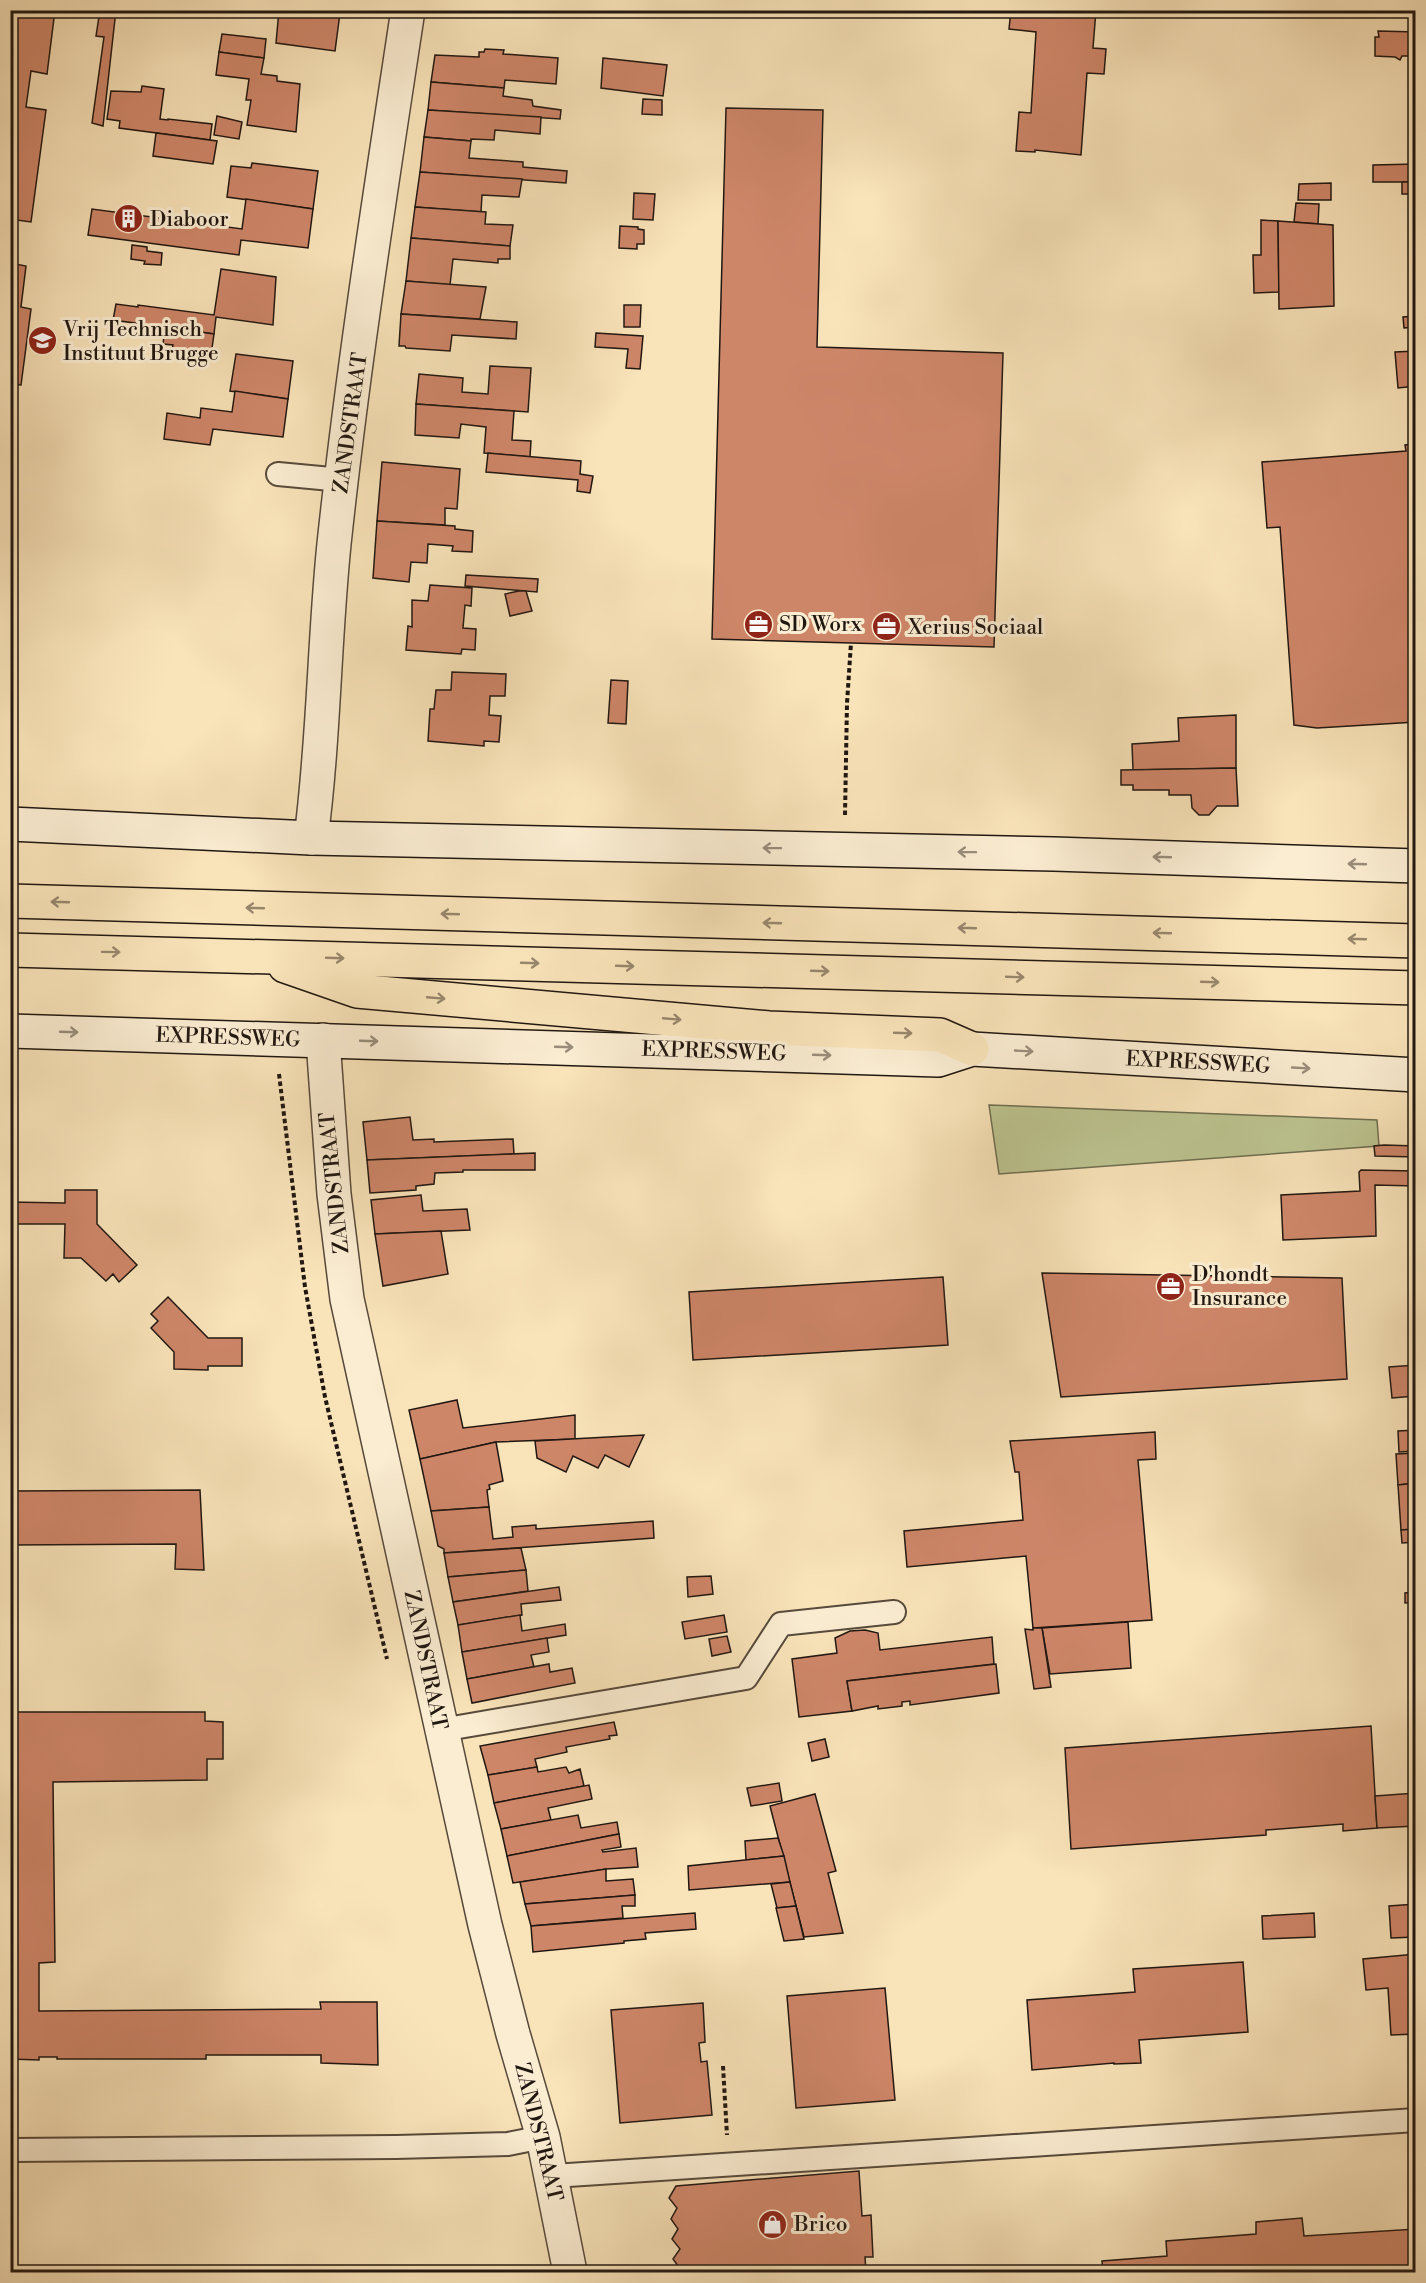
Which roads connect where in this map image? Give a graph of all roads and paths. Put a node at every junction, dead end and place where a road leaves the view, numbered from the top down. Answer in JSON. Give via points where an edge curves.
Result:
{"nodes":[{"id":1,"x":408,"y":10,"type":"edge"},
{"id":2,"x":278,"y":474,"type":"dead end"},
{"id":3,"x":342,"y":480,"type":"junction"},
{"id":4,"x":851,"y":643,"type":"dead end"},
{"id":5,"x":10,"y":824,"type":"edge"},
{"id":6,"x":845,"y":825,"type":"dead end"},
{"id":7,"x":311,"y":838,"type":"junction"},
{"id":8,"x":1416,"y":866,"type":"edge"},
{"id":9,"x":10,"y":901,"type":"edge"},
{"id":10,"x":1416,"y":941,"type":"edge"},
{"id":11,"x":10,"y":950,"type":"edge"},
{"id":12,"x":255,"y":956,"type":"junction"},
{"id":13,"x":1416,"y":988,"type":"edge"},
{"id":14,"x":10,"y":1030,"type":"edge"},
{"id":15,"x":323,"y":1040,"type":"junction"},
{"id":16,"x":972,"y":1049,"type":"junction"},
{"id":17,"x":1416,"y":1075,"type":"edge"},
{"id":18,"x":894,"y":1612,"type":"dead end"},
{"id":19,"x":441,"y":1730,"type":"junction"},
{"id":20,"x":723,"y":2066,"type":"dead end"},
{"id":21,"x":1416,"y":2120,"type":"edge"},
{"id":22,"x":543,"y":2136,"type":"junction"},
{"id":23,"x":10,"y":2150,"type":"edge"},
{"id":24,"x":729,"y":2165,"type":"junction"},
{"id":25,"x":553,"y":2176,"type":"junction"},
{"id":26,"x":570,"y":2272,"type":"edge"}],
"edges":[{"from":1,"to":3,"type":"street","name":"ZANDSTRAAT"},
{"from":2,"to":3,"type":"lane"},
{"from":3,"to":7,"type":"street","name":"ZANDSTRAAT"},
{"from":4,"to":6,"type":"path"},
{"from":5,"to":7,"type":"street"},
{"from":8,"to":7,"type":"street","one_way":true},
{"from":10,"to":9,"type":"highway","one_way":true},
{"from":11,"to":12,"type":"highway","one_way":true},
{"from":12,"to":13,"type":"highway","one_way":true},
{"from":12,"to":16,"type":"highway","one_way":true,"via":[[357,991],[769,1028],[940,1035]]},
{"from":14,"to":15,"type":"street","name":"EXPRESSWEG","one_way":true},
{"from":15,"to":16,"type":"street","name":"EXPRESSWEG","one_way":true,"via":[[938,1060]]},
{"from":15,"to":19,"type":"street","name":"ZANDSTRAAT","via":[[334,1194],[347,1299]]},
{"from":16,"to":17,"type":"street","name":"EXPRESSWEG","one_way":true},
{"from":18,"to":19,"type":"lane","via":[[781,1624],[747,1678]]},
{"from":19,"to":22,"type":"street","name":"ZANDSTRAAT","via":[[502,1994]]},
{"from":20,"to":24,"type":"path"},
{"from":21,"to":24,"type":"lane"},
{"from":22,"to":23,"type":"lane","via":[[508,2144],[396,2147]]},
{"from":22,"to":25,"type":"street","name":"ZANDSTRAAT"},
{"from":24,"to":25,"type":"lane"},
{"from":25,"to":26,"type":"street","name":"ZANDSTRAAT"}]}
